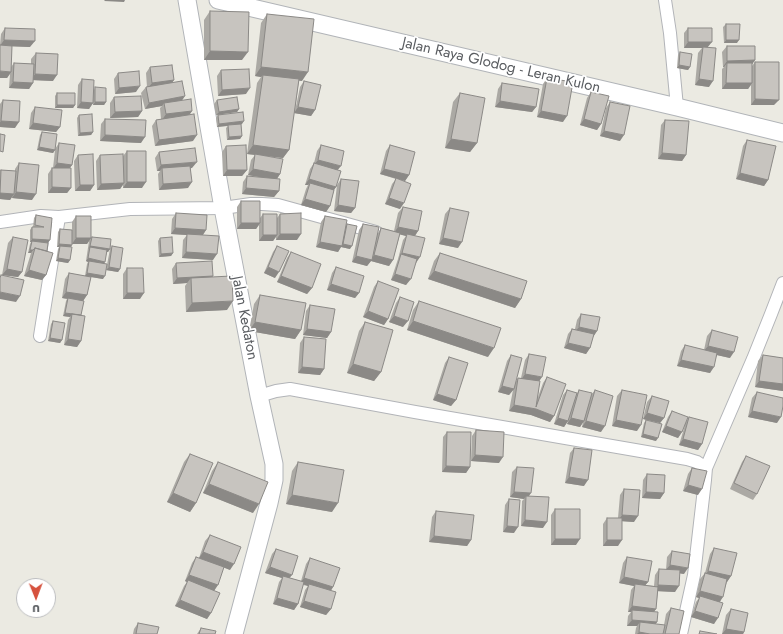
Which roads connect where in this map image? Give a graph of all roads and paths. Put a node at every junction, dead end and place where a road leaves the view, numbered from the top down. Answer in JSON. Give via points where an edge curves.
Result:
{"nodes":[{"id":1,"x":187,"y":0,"type":"edge"},
{"id":2,"x":218,"y":0,"type":"edge"},
{"id":3,"x":665,"y":0,"type":"edge"},
{"id":4,"x":677,"y":107,"type":"junction"},
{"id":5,"x":783,"y":133,"type":"edge"},
{"id":6,"x":223,"y":208,"type":"junction"},
{"id":7,"x":59,"y":216,"type":"junction"},
{"id":8,"x":0,"y":222,"type":"edge"},
{"id":9,"x":389,"y":236,"type":"edge"},
{"id":10,"x":783,"y":283,"type":"edge"},
{"id":11,"x":40,"y":336,"type":"dead end"},
{"id":12,"x":259,"y":396,"type":"junction"},
{"id":13,"x":706,"y":468,"type":"junction"},
{"id":14,"x":234,"y":634,"type":"edge"},
{"id":15,"x":681,"y":634,"type":"edge"}],
"edges":[{"from":1,"to":6,"type":"street","name":"Jalan Kedaton"},
{"from":2,"to":4,"type":"street","name":"Jalan Raya Glodog - Leran Kulon"},
{"from":3,"to":4,"type":"street"},
{"from":4,"to":5,"type":"street","name":"Jalan Raya Glodog - Leran Kulon"},
{"from":6,"to":7,"type":"street","via":[[130,209]]},
{"from":6,"to":9,"type":"street","via":[[251,204],[278,206]]},
{"from":6,"to":12,"type":"street","name":"Jalan Kedaton"},
{"from":7,"to":8,"type":"street"},
{"from":7,"to":11,"type":"street"},
{"from":10,"to":13,"type":"street"},
{"from":12,"to":13,"type":"street","via":[[290,389],[687,459]]},
{"from":12,"to":14,"type":"street","name":"Jalan Kedaton","via":[[274,464],[274,480]]},
{"from":13,"to":15,"type":"street","via":[[694,575]]}]}
